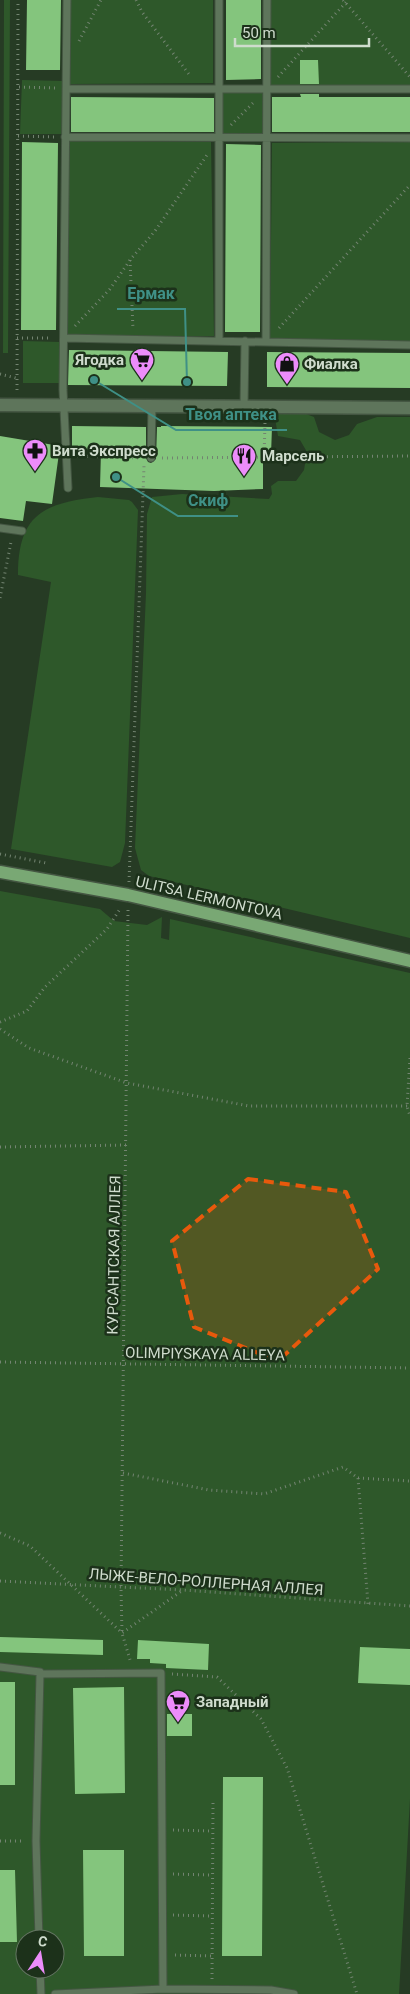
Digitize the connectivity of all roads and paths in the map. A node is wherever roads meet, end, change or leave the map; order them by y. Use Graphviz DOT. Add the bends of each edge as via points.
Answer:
graph roads {
  1 [pos="18,0"];
  2 [pos="66,0"];
  3 [pos="101,0"];
  4 [pos="136,0"];
  5 [pos="219,0"];
  6 [pos="267,0"];
  7 [pos="345,1"];
  8 [pos="66,62"];
  9 [pos="410,78"];
  10 [pos="19,87"];
  11 [pos="66,88"];
  12 [pos="197,89"];
  13 [pos="219,89"];
  14 [pos="267,89"];
  15 [pos="410,90"];
  16 [pos="18,136"];
  17 [pos="65,137"];
  18 [pos="219,138"];
  19 [pos="267,138"];
  20 [pos="410,138"];
  21 [pos="410,184"];
  22 [pos="130,260"];
  23 [pos="17,338"];
  24 [pos="64,338"];
  25 [pos="133,339"];
  26 [pos="219,340"];
  27 [pos="245,341"];
  28 [pos="266,342"];
  29 [pos="410,345"];
  30 [pos="0,374"];
  31 [pos="63,404"];
  32 [pos="0,405"];
  33 [pos="152,406"];
  34 [pos="244,407"];
  35 [pos="410,408"];
  36 [pos="265,421"];
  37 [pos="66,455"];
  38 [pos="410,456"];
  39 [pos="151,458"];
  40 [pos="264,459"];
  41 [pos="68,488"];
  42 [pos="0,528"];
  43 [pos="14,530"];
  44 [pos="22,531"];
  45 [pos="0,598"];
  46 [pos="0,872"];
  47 [pos="128,895"];
  48 [pos="410,961"];
  49 [pos="0,1022"];
  50 [pos="0,1030"];
  51 [pos="410,1058"];
  52 [pos="127,1083"];
  53 [pos="408,1106"];
  54 [pos="410,1116"];
  55 [pos="126,1145"];
  56 [pos="0,1147"];
  57 [pos="0,1362"];
  58 [pos="124,1364"];
  59 [pos="410,1368"];
  60 [pos="123,1474"];
  61 [pos="358,1478"];
  62 [pos="410,1481"];
  63 [pos="0,1533"];
  64 [pos="0,1581"];
  65 [pos="71,1585"];
  66 [pos="121,1588"];
  67 [pos="184,1590"];
  68 [pos="368,1604"];
  69 [pos="410,1606"];
  70 [pos="122,1633"];
  71 [pos="0,1668"];
  72 [pos="134,1673"];
  73 [pos="161,1673"];
  74 [pos="40,1674"];
  75 [pos="213,1802"];
  76 [pos="162,1830"];
  77 [pos="213,1831"];
  78 [pos="0,1841"];
  79 [pos="36,1841"];
  80 [pos="162,1874"];
  81 [pos="212,1875"];
  82 [pos="162,1915"];
  83 [pos="212,1916"];
  84 [pos="39,1929"];
  85 [pos="162,1955"];
  86 [pos="212,1956"];
  87 [pos="40,1979"];
  88 [pos="163,1990"];
  89 [pos="212,1990"];
  90 [pos="41,1994"];
  91 [pos="55,1994"];
  92 [pos="294,1994"];
  93 [pos="357,1994"];
  1 -- 10 [label="path"];
  2 -- 8 [label="lane"];
  3 -- 8 [label="path"];
  4 -- 12 [label="path" via="194,80"];
  5 -- 13 [label="lane"];
  6 -- 14 [label="lane"];
  7 -- 9 [label="path"];
  7 -- 14 [label="path"];
  8 -- 11 [label="lane"];
  10 -- 11 [label="path"];
  10 -- 16 [label="path"];
  11 -- 12 [label="lane"];
  11 -- 17 [label="lane"];
  12 -- 13 [label="lane"];
  13 -- 14 [label="lane"];
  13 -- 18 [label="lane"];
  14 -- 15 [label="lane"];
  14 -- 18 [label="path"];
  14 -- 19 [label="lane"];
  16 -- 17 [label="path"];
  16 -- 23 [label="path"];
  17 -- 18 [label="lane"];
  17 -- 24 [label="lane"];
  18 -- 19 [label="lane"];
  18 -- 22 [label="path" via="155,231"];
  18 -- 26 [label="lane"];
  19 -- 20 [label="lane"];
  19 -- 28 [label="lane"];
  21 -- 28 [label="path"];
  22 -- 24 [label="path" via="110,289"];
  22 -- 25 [label="path"];
  23 -- 24 [label="path"];
  23 -- 30 [label="path" via="16,378"];
  24 -- 25 [label="lane"];
  24 -- 31 [label="lane"];
  25 -- 26 [label="lane"];
  26 -- 27 [label="lane"];
  27 -- 28 [label="lane"];
  27 -- 34 [label="lane"];
  28 -- 29 [label="lane"];
  31 -- 32 [label="street"];
  31 -- 33 [label="street"];
  31 -- 37 [label="lane"];
  33 -- 34 [label="street"];
  33 -- 39 [label="lane"];
  34 -- 35 [label="street"];
  36 -- 40 [label="path"];
  37 -- 41 [label="lane"];
  37 -- 47 [label="path, КУРСАНТСКАЯ АЛЛЕЯ" via="144,458"];
  38 -- 40 [label="path"];
  39 -- 40 [label="path"];
  42 -- 43 [label="lane"];
  43 -- 44 [label="lane"];
  43 -- 45 [label="path"];
  46 -- 47 [label="main road, ULITSA LERMONTOVA"];
  47 -- 48 [label="main road, ULITSA LERMONTOVA"];
  47 -- 49 [label="path" via="107,929 45,986 27,1011"];
  47 -- 52 [label="path, КУРСАНТСКАЯ АЛЛЕЯ"];
  50 -- 52 [label="path" via="29,1048"];
  51 -- 53 [label="path"];
  52 -- 53 [label="path" via="249,1106"];
  52 -- 55 [label="path, КУРСАНТСКАЯ АЛЛЕЯ"];
  53 -- 54 [label="path"];
  55 -- 56 [label="path"];
  55 -- 58 [label="path, КУРСАНТСКАЯ АЛЛЕЯ"];
  57 -- 58 [label="path, OLIMPIYSKAYA ALLEYA"];
  58 -- 59 [label="path, OLIMPIYSKAYA ALLEYA"];
  58 -- 60 [label="path, КУРСАНТСКАЯ АЛЛЕЯ"];
  60 -- 61 [label="path" via="209,1490 264,1494 343,1467"];
  60 -- 66 [label="path, КУРСАНТСКАЯ АЛЛЕЯ"];
  61 -- 62 [label="path"];
  61 -- 68 [label="path"];
  63 -- 65 [label="path" via="30,1546"];
  64 -- 65 [label="path, ЛЫЖЕ-ВЕЛО-РОЛЛЕРНАЯ АЛЛЕЯ"];
  65 -- 66 [label="path, ЛЫЖЕ-ВЕЛО-РОЛЛЕРНАЯ АЛЛЕЯ"];
  65 -- 70 [label="path"];
  66 -- 67 [label="path, ЛЫЖЕ-ВЕЛО-РОЛЛЕРНАЯ АЛЛЕЯ"];
  66 -- 70 [label="path, КУРСАНТСКАЯ АЛЛЕЯ"];
  67 -- 68 [label="path, ЛЫЖЕ-ВЕЛО-РОЛЛЕРНАЯ АЛЛЕЯ"];
  67 -- 70 [label="path"];
  68 -- 69 [label="path, ЛЫЖЕ-ВЕЛО-РОЛЛЕРНАЯ АЛЛЕЯ"];
  70 -- 72 [label="path, КУРСАНТСКАЯ АЛЛЕЯ"];
  71 -- 74 [label="lane"];
  72 -- 73 [label="lane"];
  72 -- 74 [label="lane"];
  73 -- 76 [label="lane"];
  73 -- 93 [label="path" via="217,1677 261,1719 287,1768"];
  74 -- 79 [label="lane"];
  75 -- 77 [label="path"];
  76 -- 77 [label="path"];
  76 -- 80 [label="lane"];
  77 -- 81 [label="path"];
  78 -- 79 [label="path"];
  79 -- 84 [label="lane"];
  80 -- 81 [label="path"];
  80 -- 82 [label="lane"];
  81 -- 83 [label="path"];
  82 -- 83 [label="path"];
  82 -- 85 [label="lane"];
  83 -- 86 [label="path"];
  85 -- 86 [label="path"];
  85 -- 88 [label="lane"];
  86 -- 89 [label="path"];
  87 -- 90 [label="lane"];
  88 -- 89 [label="lane"];
  88 -- 91 [label="lane"];
  89 -- 92 [label="lane" via="271,1990"];
}
